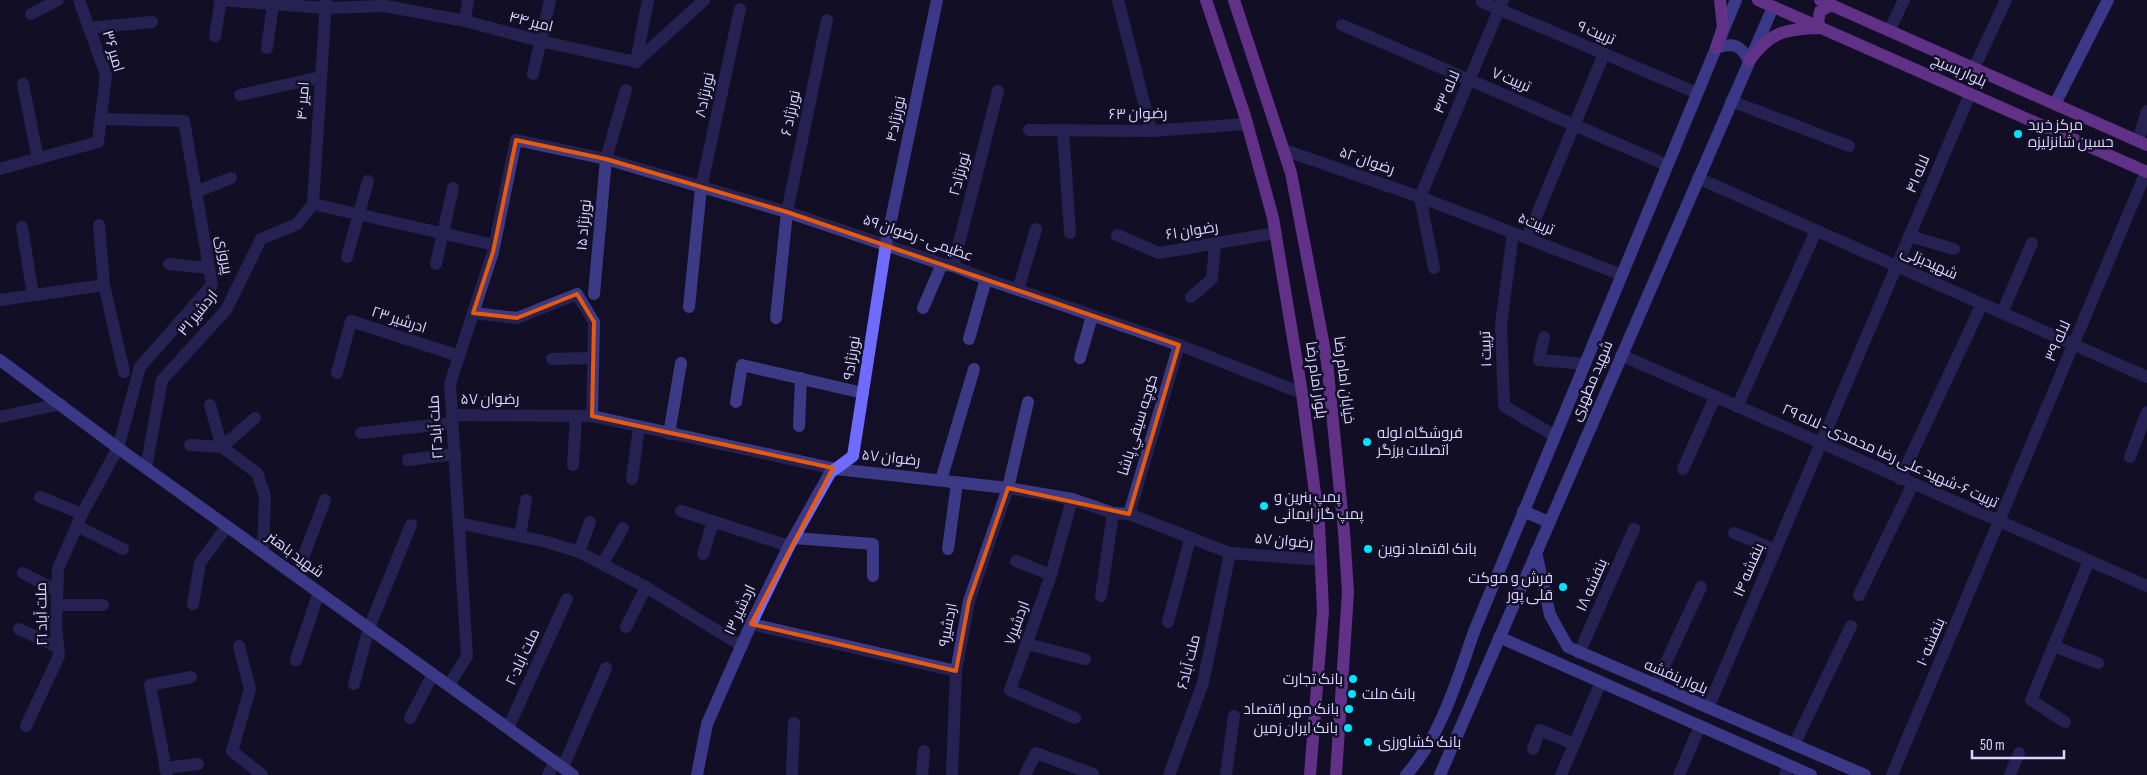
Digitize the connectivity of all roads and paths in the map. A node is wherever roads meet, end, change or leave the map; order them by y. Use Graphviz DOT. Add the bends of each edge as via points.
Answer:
graph roads {
  1 [pos="58,0"];
  2 [pos="79,0"];
  3 [pos="220,0"];
  4 [pos="468,0"];
  5 [pos="550,0"];
  6 [pos="648,0"];
  7 [pos="704,0"];
  8 [pos="937,0"];
  9 [pos="1206,0"];
  10 [pos="1234,0"];
  11 [pos="1720,0"];
  12 [pos="1736,0"];
  13 [pos="1758,0"];
  14 [pos="1820,0"];
  15 [pos="1904,0"];
  16 [pos="2006,0"];
  17 [pos="2108,0"];
  18 [pos="1122,1"];
  19 [pos="1482,2"];
  20 [pos="385,3"];
  21 [pos="1775,3"];
  22 [pos="1828,3"];
  23 [pos="273,4"];
  24 [pos="326,4"];
  25 [pos="1501,4"];
  26 [pos="740,9"];
  27 [pos="31,14"];
  28 [pos="827,20"];
  29 [pos="465,21"];
  30 [pos="152,22"];
  31 [pos="1342,25"];
  32 [pos="89,28"];
  33 [pos="1821,28"];
  34 [pos="1889,31"];
  35 [pos="215,36"];
  36 [pos="540,41"];
  37 [pos="267,48"];
  38 [pos="1716,48"];
  39 [pos="1604,54"];
  40 [pos="1748,61"];
  41 [pos="636,62"];
  42 [pos="1974,68"];
  43 [pos="533,74"];
  44 [pos="321,77"];
  45 [pos="1469,80"];
  46 [pos="23,84"];
  47 [pos="626,90"];
  48 [pos="998,91"];
  49 [pos="1697,93"];
  50 [pos="1970,94"];
  51 [pos="240,95"];
  52 [pos="1731,101"];
  53 [pos="2055,104"];
  54 [pos="2147,111"];
  55 [pos="101,119"];
  56 [pos="1247,124"];
  57 [pos="1574,125"];
  58 [pos="1029,130"];
  59 [pos="1063,130"];
  60 [pos="1150,131"];
  61 [pos="516,140"];
  62 [pos="2142,143"];
  63 [pos="1849,146"];
  64 [pos="1284,150"];
  65 [pos="38,159"];
  66 [pos="606,159"];
  67 [pos="1667,165"];
  68 [pos="0,169"];
  69 [pos="2147,172"];
  70 [pos="231,178"];
  71 [pos="1698,178"];
  72 [pos="368,181"];
  73 [pos="453,188"];
  74 [pos="701,188"];
  75 [pos="196,192"];
  76 [pos="1420,197"];
  77 [pos="313,204"];
  78 [pos="1438,204"];
  79 [pos="787,212"];
  80 [pos="359,214"];
  81 [pos="99,225"];
  82 [pos="22,227"];
  83 [pos="1036,229"];
  84 [pos="1816,231"];
  85 [pos="443,233"];
  86 [pos="1070,233"];
  87 [pos="1513,233"];
  88 [pos="1117,234"];
  89 [pos="1276,234"];
  90 [pos="1910,236"];
  91 [pos="1527,238"];
  92 [pos="2032,243"];
  93 [pos="886,244"];
  94 [pos="1215,244"];
  95 [pos="494,245"];
  96 [pos="1954,250"];
  97 [pos="347,257"];
  98 [pos="169,264"];
  99 [pos="436,264"];
  100 [pos="947,265"];
  101 [pos="1896,266"];
  102 [pos="209,268"];
  103 [pos="1434,268"];
  104 [pos="1622,275"];
  105 [pos="986,279"];
  106 [pos="104,285"];
  107 [pos="1018,290"];
  108 [pos="594,294"];
  109 [pos="33,295"];
  110 [pos="1191,297"];
  111 [pos="0,300"];
  112 [pos="1982,304"];
  113 [pos="689,306"];
  114 [pos="923,308"];
  115 [pos="473,313"];
  116 [pos="2002,313"];
  117 [pos="1092,316"];
  118 [pos="776,318"];
  119 [pos="1544,337"];
  120 [pos="970,339"];
  121 [pos="2074,344"];
  122 [pos="1179,345"];
  123 [pos="1621,355"];
  124 [pos="459,356"];
  125 [pos="593,358"];
  126 [pos="1080,358"];
  127 [pos="552,359"];
  128 [pos="0,360"];
  129 [pos="681,363"];
  130 [pos="1585,364"];
  131 [pos="974,369"];
  132 [pos="124,372"];
  133 [pos="337,373"];
  134 [pos="2147,377"];
  135 [pos="801,378"];
  136 [pos="1302,392"];
  137 [pos="863,393"];
  138 [pos="1715,397"];
  139 [pos="736,402"];
  140 [pos="1028,402"];
  141 [pos="61,404"];
  142 [pos="210,405"];
  143 [pos="1737,407"];
  144 [pos="2147,412"];
  145 [pos="576,416"];
  146 [pos="592,416"];
  147 [pos="0,417"];
  148 [pos="255,418"];
  149 [pos="452,419"];
  150 [pos="799,426"];
  151 [pos="638,427"];
  152 [pos="362,433"];
  153 [pos="669,434"];
  154 [pos="1555,436"];
  155 [pos="1821,444"];
  156 [pos="190,445"];
  157 [pos="222,446"];
  158 [pos="118,448"];
  159 [pos="454,454"];
  160 [pos="2130,457"];
  161 [pos="408,460"];
  162 [pos="573,465"];
  163 [pos="146,468"];
  164 [pos="836,469"];
  165 [pos="1683,469"];
  166 [pos="632,479"];
  167 [pos="1900,479"];
  168 [pos="941,480"];
  169 [pos="957,483"];
  170 [pos="1913,484"];
  171 [pos="1008,488"];
  172 [pos="40,497"];
  173 [pos="1072,499"];
  174 [pos="325,500"];
  175 [pos="526,500"];
  176 [pos="681,511"];
  177 [pos="1523,512"];
  178 [pos="1113,513"];
  179 [pos="1128,514"];
  180 [pos="80,520"];
  181 [pos="590,522"];
  182 [pos="713,522"];
  183 [pos="1549,522"];
  184 [pos="1999,522"];
  185 [pos="459,523"];
  186 [pos="411,525"];
  187 [pos="227,526"];
  188 [pos="623,528"];
  189 [pos="1634,529"];
  190 [pos="1734,532"];
  191 [pos="520,536"];
  192 [pos="1190,538"];
  193 [pos="792,542"];
  194 [pos="123,549"];
  195 [pos="948,549"];
  196 [pos="1776,550"];
  197 [pos="263,552"];
  198 [pos="579,552"];
  199 [pos="1536,552"];
  200 [pos="1230,553"];
  201 [pos="703,554"];
  202 [pos="1321,560"];
  203 [pos="1016,561"];
  204 [pos="2089,561"];
  205 [pos="603,563"];
  206 [pos="23,573"];
  207 [pos="1051,575"];
  208 [pos="296,576"];
  209 [pos="873,576"];
  210 [pos="2147,586"];
  211 [pos="646,587"];
  212 [pos="1701,587"];
  213 [pos="57,591"];
  214 [pos="319,592"];
  215 [pos="1859,595"];
  216 [pos="1101,596"];
  217 [pos="567,598"];
  218 [pos="193,604"];
  219 [pos="57,605"];
  220 [pos="103,605"];
  221 [pos="1168,622"];
  222 [pos="751,624"];
  223 [pos="1851,626"];
  224 [pos="626,627"];
  225 [pos="369,628"];
  226 [pos="19,629"];
  227 [pos="1499,637"];
  228 [pos="1027,644"];
  229 [pos="239,646"];
  230 [pos="742,646"];
  231 [pos="2053,646"];
  232 [pos="58,647"];
  233 [pos="1579,653"];
  234 [pos="1084,659"];
  235 [pos="296,660"];
  236 [pos="2098,663"];
  237 [pos="606,668"];
  238 [pos="956,671"];
  239 [pos="433,674"];
  240 [pos="191,677"];
  241 [pos="1601,682"];
  242 [pos="354,684"];
  243 [pos="449,685"];
  244 [pos="1655,686"];
  245 [pos="1708,708"];
  246 [pos="1234,716"];
  247 [pos="410,718"];
  248 [pos="1075,718"];
  249 [pos="2065,722"];
  250 [pos="794,723"];
  251 [pos="26,726"];
  252 [pos="1700,726"];
  253 [pos="508,728"];
  254 [pos="1574,744"];
  255 [pos="1794,745"];
  256 [pos="1534,749"];
  257 [pos="924,751"];
  258 [pos="2019,753"];
  259 [pos="198,764"];
  260 [pos="564,768"];
  261 [pos="1786,770"];
  262 [pos="166,772"];
  263 [pos="1093,774"];
  264 [pos="262,775"];
  265 [pos="548,775"];
  266 [pos="697,775"];
  267 [pos="792,775"];
  268 [pos="922,775"];
  269 [pos="952,775"];
  270 [pos="1024,775"];
  271 [pos="1169,775"];
  272 [pos="1226,775"];
  273 [pos="1310,775"];
  274 [pos="1336,775"];
  275 [pos="1406,775"];
  276 [pos="1440,775"];
  277 [pos="1561,775"];
  278 [pos="1679,775"];
  279 [pos="1811,775"];
  280 [pos="1865,775"];
  281 [pos="1892,775"];
  282 [pos="2010,775"];
  1 -- 27 [label="street"];
  2 -- 32 [label="street, امیر ۳۶"];
  3 -- 23 [label="street, امیر ۴۴"];
  3 -- 35 [label="street"];
  4 -- 29 [label="street"];
  5 -- 36 [label="street"];
  6 -- 41 [label="street"];
  7 -- 41 [label="street"];
  8 -- 93 [label="main road, نورنژاد۴"];
  9 -- 56 [label="main road, بلوار امام رضا"];
  10 -- 64 [label="main road, خیابان امام رضا"];
  11 -- 38 [label="main road" via="1722,27"];
  12 -- 38 [label="main road, شهید مطهری"];
  13 -- 21 [label="main road, بلوار بسیج"];
  14 -- 22 [label="main road, بلوار بسیج"];
  15 -- 34 [label="street"];
  16 -- 42 [label="street"];
  17 -- 53 [label="main road"];
  18 -- 60 [label="street"];
  19 -- 25 [label="street, تربیت ۹"];
  20 -- 24 [label="street, امیر ۴۴"];
  20 -- 29 [label="street, امیر ۴۴"];
  21 -- 33 [label="main road, بلوار بسیج"];
  21 -- 40 [label="main road, شهید مطهری"];
  22 -- 33 [label="main road" via="1820,11 1818,23"];
  22 -- 34 [label="main road, بلوار بسیج"];
  23 -- 24 [label="street, امیر ۴۴"];
  23 -- 37 [label="street"];
  24 -- 44 [label="street, امیر ۴۰"];
  25 -- 39 [label="street, تربیت ۹"];
  25 -- 45 [label="street, لاله ۴۳"];
  26 -- 74 [label="street, نورنژاد۸"];
  28 -- 79 [label="street, نورنژاد ۶"];
  29 -- 36 [label="street, امیر ۴۴"];
  30 -- 32 [label="street"];
  31 -- 45 [label="street, تربیت ۷"];
  32 -- 55 [label="street, امیر ۳۶" via="106,75"];
  33 -- 40 [label="main road" via="1775,34 1761,44"];
  33 -- 50 [label="main road, بلوار بسیج"];
  34 -- 42 [label="main road, بلوار بسیج"];
  36 -- 41 [label="street, امیر ۴۴"];
  36 -- 43 [label="street"];
  38 -- 40 [label="main road" via="1736,45 1744,51"];
  38 -- 49 [label="main road, شهید مطهری"];
  39 -- 49 [label="street, تربیت ۹"];
  39 -- 57 [label="street"];
  40 -- 52 [label="main road, شهید مطهری"];
  42 -- 53 [label="main road, بلوار بسیج"];
  44 -- 51 [label="street"];
  44 -- 77 [label="street, امیر ۴۰"];
  45 -- 57 [label="street, تربیت ۷"];
  45 -- 76 [label="street, لاله ۴۳"];
  46 -- 65 [label="street"];
  47 -- 66 [label="street, نورنژاد ۱۵"];
  48 -- 100 [label="street, نورنژاد۲"];
  49 -- 67 [label="main road, شهید مطهری"];
  50 -- 69 [label="main road, بلوار بسیج"];
  50 -- 90 [label="street, لاله ۴۱"];
  52 -- 63 [label="street"];
  52 -- 71 [label="main road, شهید مطهری"];
  53 -- 62 [label="main road, بلوار بسیج"];
  54 -- 62 [label="street"];
  55 -- 65 [label="street, امیر ۳۶" via="98,142"];
  55 -- 75 [label="street, پیروزی" via="184,121"];
  56 -- 60 [label="street, رضوان ۶۳"];
  56 -- 89 [label="main road, بلوار امام رضا"];
  57 -- 67 [label="street, تربیت ۷"];
  57 -- 91 [label="street"];
  58 -- 59 [label="street, رضوان ۶۳"];
  59 -- 60 [label="street, رضوان ۶۳"];
  59 -- 86 [label="street"];
  61 -- 66 [label="street, عظیمی - رضوان ۵۹"];
  61 -- 95 [label="street, ملت آباد۲۲"];
  64 -- 76 [label="street, رضوان ۵۲"];
  64 -- 274 [label="main road, خیابان امام رضا" via="1306,244 1326,362 1344,532 1348,592"];
  65 -- 68 [label="street"];
  66 -- 74 [label="street, عظیمی - رضوان ۵۹"];
  66 -- 108 [label="street, نورنژاد ۱۵"];
  67 -- 104 [label="main road, شهید مطهری"];
  69 -- 121 [label="street, لاله ۳۹"];
  70 -- 75 [label="street"];
  71 -- 84 [label="street, شهیدبزلی"];
  71 -- 123 [label="main road, شهید مطهری"];
  72 -- 80 [label="street"];
  73 -- 85 [label="street"];
  74 -- 79 [label="street, عظیمی - رضوان ۵۹"];
  74 -- 113 [label="street, نورنژاد۸"];
  75 -- 102 [label="street, پیروزی"];
  76 -- 78 [label="street, رضوان ۵۲"];
  76 -- 103 [label="street"];
  77 -- 80 [label="street"];
  77 -- 163 [label="street, اردشیر ۳۱" via="297,224 261,239 226,310 162,380"];
  78 -- 87 [label="street, تربیت۵"];
  79 -- 93 [label="street, عظیمی - رضوان ۵۹"];
  79 -- 118 [label="street, نورنژاد ۶"];
  80 -- 85 [label="street"];
  80 -- 97 [label="street"];
  81 -- 106 [label="street"];
  82 -- 109 [label="street"];
  83 -- 107 [label="street"];
  84 -- 101 [label="street, شهیدبزلی"];
  84 -- 143 [label="street"];
  85 -- 95 [label="street"];
  85 -- 99 [label="street"];
  87 -- 91 [label="street, تربیت۵"];
  87 -- 154 [label="street, تربیت ۱" via="1501,325 1504,406"];
  88 -- 94 [label="street, رضوان ۶۱" via="1160,252"];
  89 -- 94 [label="street, رضوان ۶۱"];
  89 -- 136 [label="main road, بلوار امام رضا"];
  90 -- 96 [label="street"];
  90 -- 101 [label="street, لاله ۴۱"];
  91 -- 104 [label="street, تربیت۵"];
  92 -- 116 [label="street"];
  93 -- 100 [label="street, عظیمی - رضوان ۵۹"];
  93 -- 137 [label="main road, نورنژاد۹"];
  94 -- 110 [label="street" via="1212,279"];
  95 -- 115 [label="street, ملت آباد۲۲"];
  98 -- 102 [label="street"];
  100 -- 105 [label="street, عظیمی - رضوان ۵۹"];
  100 -- 114 [label="street, نورنژاد۲"];
  101 -- 112 [label="street, شهیدبزلی"];
  101 -- 155 [label="street, بنفشه ۱۴"];
  102 -- 158 [label="street, پیروزی" via="212,285 140,367"];
  104 -- 130 [label="main road, شهید مطهری"];
  105 -- 107 [label="street, عظیمی - رضوان ۵۹"];
  105 -- 120 [label="street"];
  106 -- 109 [label="street"];
  106 -- 132 [label="street"];
  107 -- 117 [label="street, عظیمی - رضوان ۵۹"];
  109 -- 111 [label="street"];
  112 -- 116 [label="street, شهیدبزلی"];
  112 -- 167 [label="street"];
  115 -- 124 [label="street, ملت آباد۲۲"];
  115 -- 125 [label="street" via="517,318 577,294 594,322"];
  116 -- 121 [label="street, شهیدبزلی"];
  117 -- 122 [label="street, عظیمی - رضوان ۵۹"];
  117 -- 126 [label="street"];
  119 -- 130 [label="street" via="1539,360"];
  121 -- 134 [label="street, شهیدبزلی"];
  121 -- 184 [label="street, لاله ۳۹"];
  122 -- 136 [label="street, عظیمی - رضوان ۵۹"];
  122 -- 179 [label="street, كوچه سيفي پاشا"];
  123 -- 138 [label="street, تربیت ۶-شهید علی رضا محمدی - لاله ۲۹"];
  123 -- 183 [label="main road, شهید مطهری"];
  124 -- 133 [label="street, ادرشیر ۲۳" via="351,321"];
  124 -- 149 [label="street, ملت آباد۲۲" via="450,384"];
  125 -- 127 [label="street"];
  125 -- 146 [label="street"];
  128 -- 141 [label="main road, شهید باهنر"];
  129 -- 153 [label="street"];
  130 -- 154 [label="main road, شهید مطهری"];
  131 -- 168 [label="street"];
  135 -- 137 [label="street"];
  135 -- 139 [label="street" via="742,365"];
  135 -- 150 [label="street"];
  136 -- 202 [label="main road, بلوار امام رضا"];
  137 -- 164 [label="main road, نورنژاد۹" via="854,456"];
  138 -- 143 [label="street, تربیت ۶-شهید علی رضا محمدی - لاله ۲۹"];
  138 -- 165 [label="street"];
  140 -- 171 [label="street, اردشیر۹"];
  141 -- 147 [label="street"];
  141 -- 158 [label="main road, شهید باهنر"];
  142 -- 157 [label="street"];
  143 -- 155 [label="street, تربیت ۶-شهید علی رضا محمدی - لاله ۲۹"];
  144 -- 160 [label="street"];
  145 -- 146 [label="street, رضوان ۵۷"];
  145 -- 149 [label="street, رضوان ۵۷"];
  145 -- 162 [label="street"];
  146 -- 151 [label="street, رضوان ۵۷"];
  148 -- 157 [label="street"];
  149 -- 152 [label="street, رضوان ۵۷"];
  149 -- 159 [label="street, ملت آباد۲۲"];
  151 -- 153 [label="street, رضوان ۵۷"];
  151 -- 166 [label="street"];
  153 -- 164 [label="street, رضوان ۵۷"];
  154 -- 177 [label="main road, شهید مطهری"];
  155 -- 167 [label="street, تربیت ۶-شهید علی رضا محمدی - لاله ۲۹"];
  155 -- 196 [label="street, بنفشه ۱۴"];
  156 -- 157 [label="street"];
  157 -- 197 [label="street" via="257,473 264,496"];
  158 -- 163 [label="main road, شهید باهنر"];
  158 -- 180 [label="street, ملت آباد ۲۱"];
  159 -- 161 [label="street"];
  159 -- 185 [label="street, ملت آباد۲۲"];
  163 -- 187 [label="main road, شهید باهنر"];
  164 -- 168 [label="street, رضوان ۵۷"];
  164 -- 193 [label="main road, اردشیر ۱۳" via="830,474"];
  167 -- 170 [label="street, تربیت ۶-شهید علی رضا محمدی - لاله ۲۹"];
  168 -- 169 [label="street, رضوان ۵۷"];
  169 -- 171 [label="street, رضوان ۵۷"];
  169 -- 195 [label="street"];
  170 -- 184 [label="street, تربیت ۶-شهید علی رضا محمدی - لاله ۲۹"];
  170 -- 215 [label="street"];
  171 -- 173 [label="street, رضوان ۵۷"];
  171 -- 238 [label="street, اردشیر۹" via="969,601"];
  172 -- 180 [label="street"];
  173 -- 178 [label="street, رضوان ۵۷"];
  173 -- 207 [label="street, اردشیر۷"];
  174 -- 208 [label="street"];
  175 -- 191 [label="street"];
  176 -- 182 [label="street"];
  177 -- 183 [label="main road"];
  177 -- 275 [label="main road, شهید مطهری" via="1437,728 1417,763"];
  178 -- 179 [label="street, رضوان ۵۷"];
  178 -- 216 [label="street"];
  179 -- 192 [label="street, رضوان ۵۷"];
  180 -- 194 [label="street"];
  180 -- 213 [label="street, ملت آباد ۲۱" via="58,569"];
  181 -- 198 [label="street"];
  182 -- 193 [label="street"];
  182 -- 201 [label="street"];
  183 -- 199 [label="main road, شهید مطهری"];
  184 -- 204 [label="street, تربیت ۶-شهید علی رضا محمدی - لاله ۲۹"];
  184 -- 281 [label="street, بنفشه ۱۰"];
  185 -- 191 [label="street"];
  185 -- 243 [label="street, ملت آباد۲۲" via="467,656"];
  186 -- 225 [label="street"];
  187 -- 197 [label="main road, شهید باهنر"];
  187 -- 218 [label="street" via="200,563"];
  188 -- 205 [label="street"];
  189 -- 233 [label="street, بنفشه ۱۸"];
  190 -- 196 [label="street"];
  191 -- 198 [label="street"];
  192 -- 200 [label="street, رضوان ۵۷"];
  192 -- 221 [label="street"];
  193 -- 209 [label="street" via="873,544"];
  193 -- 222 [label="main road, اردشیر ۱۳"];
  196 -- 245 [label="street, بنفشه ۱۴"];
  197 -- 208 [label="main road, شهید باهنر"];
  198 -- 205 [label="street"];
  199 -- 227 [label="main road, شهید مطهری"];
  199 -- 233 [label="main road, بلوار بنفشه" via="1550,615 1568,648"];
  200 -- 202 [label="street, رضوان ۵۷"];
  200 -- 271 [label="street, ملت آباد۶" via="1203,683"];
  202 -- 273 [label="main road, بلوار امام رضا" via="1323,611"];
  203 -- 207 [label="street"];
  204 -- 210 [label="street, تربیت ۶-شهید علی رضا محمدی - لاله ۲۹"];
  204 -- 231 [label="street"];
  205 -- 211 [label="street"];
  206 -- 213 [label="street"];
  207 -- 228 [label="street, اردشیر۷"];
  208 -- 214 [label="main road, شهید باهنر"];
  211 -- 224 [label="street"];
  211 -- 230 [label="street"];
  212 -- 244 [label="street"];
  213 -- 219 [label="street, ملت آباد ۲۱"];
  214 -- 225 [label="main road, شهید باهنر"];
  214 -- 235 [label="street"];
  217 -- 253 [label="street, ملت آباد۲۰"];
  219 -- 220 [label="street"];
  219 -- 232 [label="street, ملت آباد ۲۱"];
  222 -- 230 [label="main road, اردشیر ۱۳"];
  222 -- 238 [label="street"];
  223 -- 255 [label="street"];
  225 -- 239 [label="main road, شهید باهنر"];
  225 -- 242 [label="street"];
  226 -- 232 [label="street"];
  227 -- 241 [label="main road"];
  227 -- 276 [label="main road, شهید مطهری"];
  228 -- 234 [label="street"];
  228 -- 248 [label="street, اردشیر۷" via="1010,690"];
  229 -- 264 [label="street" via="250,689 232,750"];
  230 -- 266 [label="main road, اردشیر ۱۳" via="707,724"];
  231 -- 236 [label="street"];
  231 -- 249 [label="street" via="2031,700"];
  232 -- 251 [label="street, ملت آباد ۲۱" via="59,656"];
  233 -- 244 [label="main road, بلوار بنفشه"];
  237 -- 260 [label="street"];
  238 -- 269 [label="street, اردشیر۹"];
  239 -- 243 [label="main road, شهید باهنر"];
  239 -- 247 [label="street"];
  240 -- 262 [label="street" via="150,685"];
  241 -- 252 [label="main road"];
  241 -- 254 [label="street"];
  243 -- 253 [label="main road, شهید باهنر"];
  244 -- 245 [label="main road, بلوار بنفشه"];
  245 -- 255 [label="main road, بلوار بنفشه"];
  246 -- 272 [label="street"];
  250 -- 267 [label="street"];
  252 -- 261 [label="main road"];
  252 -- 278 [label="street"];
  253 -- 260 [label="main road, شهید باهنر"];
  254 -- 256 [label="street" via="1540,730"];
  254 -- 277 [label="street"];
  255 -- 280 [label="main road, بلوار بنفشه"];
  257 -- 268 [label="street"];
  258 -- 282 [label="street"];
  259 -- 262 [label="street"];
  260 -- 265 [label="street"];
  261 -- 279 [label="main road"];
  263 -- 270 [label="street" via="1036,753"];
}
